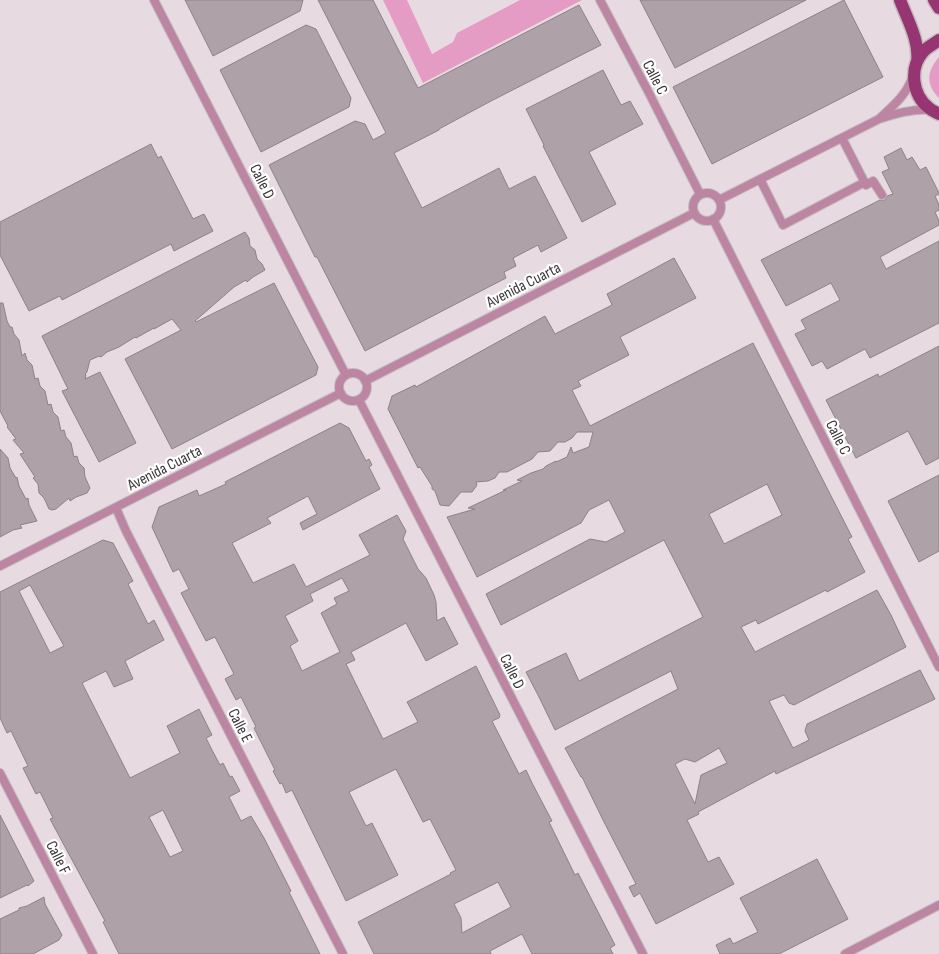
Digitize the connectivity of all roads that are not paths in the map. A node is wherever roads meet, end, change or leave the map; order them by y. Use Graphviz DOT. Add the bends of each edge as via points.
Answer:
graph roads {
  1 [pos="154,0"];
  2 [pos="600,0"];
  3 [pos="900,0"];
  4 [pos="934,0"];
  5 [pos="939,8"];
  6 [pos="939,40"];
  7 [pos="915,68"];
  8 [pos="935,112"];
  9 [pos="879,119"];
  10 [pos="842,138"];
  11 [pos="760,179"];
  12 [pos="865,182"];
  13 [pos="700,194"];
  14 [pos="882,195"];
  15 [pos="719,200"];
  16 [pos="694,213"];
  17 [pos="713,220"];
  18 [pos="346,375"];
  19 [pos="365,380"];
  20 [pos="341,393"];
  21 [pos="359,400"];
  22 [pos="116,508"];
  23 [pos="0,566"];
  24 [pos="939,667"];
  25 [pos="0,774"];
  26 [pos="939,905"];
  27 [pos="92,954"];
  28 [pos="343,954"];
  29 [pos="642,954"];
  30 [pos="845,954"];
  1 -- 18 [label="street, Calle D"];
  2 -- 13 [label="street, Calle C"];
  3 -- 7 [label="main road" via="914,34 918,54"];
  4 -- 5 [label="main road"];
  6 -- 7 [label="main road" via="924,51"];
  7 -- 8 [label="main road" via="915,88 919,97"];
  7 -- 9 [label="street" via="910,85"];
  8 -- 9 [label="street" via="916,110"];
  9 -- 10 [label="street"];
  10 -- 11 [label="street"];
  10 -- 12 [label="street"];
  11 -- 12 [label="street" via="783,225"];
  11 -- 15 [label="street"];
  12 -- 14 [label="street" via="866,185 873,182"];
  13 -- 15 [label="street" via="710,193"];
  13 -- 16 [label="street" via="692,206"];
  15 -- 17 [label="street" via="720,213"];
  16 -- 17 [label="street" via="701,220"];
  16 -- 19 [label="street, Avenida Cuarta"];
  17 -- 24 [label="street, Calle C"];
  18 -- 19 [label="street" via="356,374"];
  18 -- 20 [label="street" via="339,387"];
  19 -- 21 [label="street" via="366,393"];
  20 -- 21 [label="street" via="349,400"];
  20 -- 22 [label="street, Avenida Cuarta"];
  21 -- 29 [label="street, Calle D"];
  22 -- 23 [label="street, Avenida Cuarta"];
  22 -- 28 [label="street, Calle E"];
  25 -- 27 [label="street, Calle F"];
  26 -- 30 [label="street"];
}
